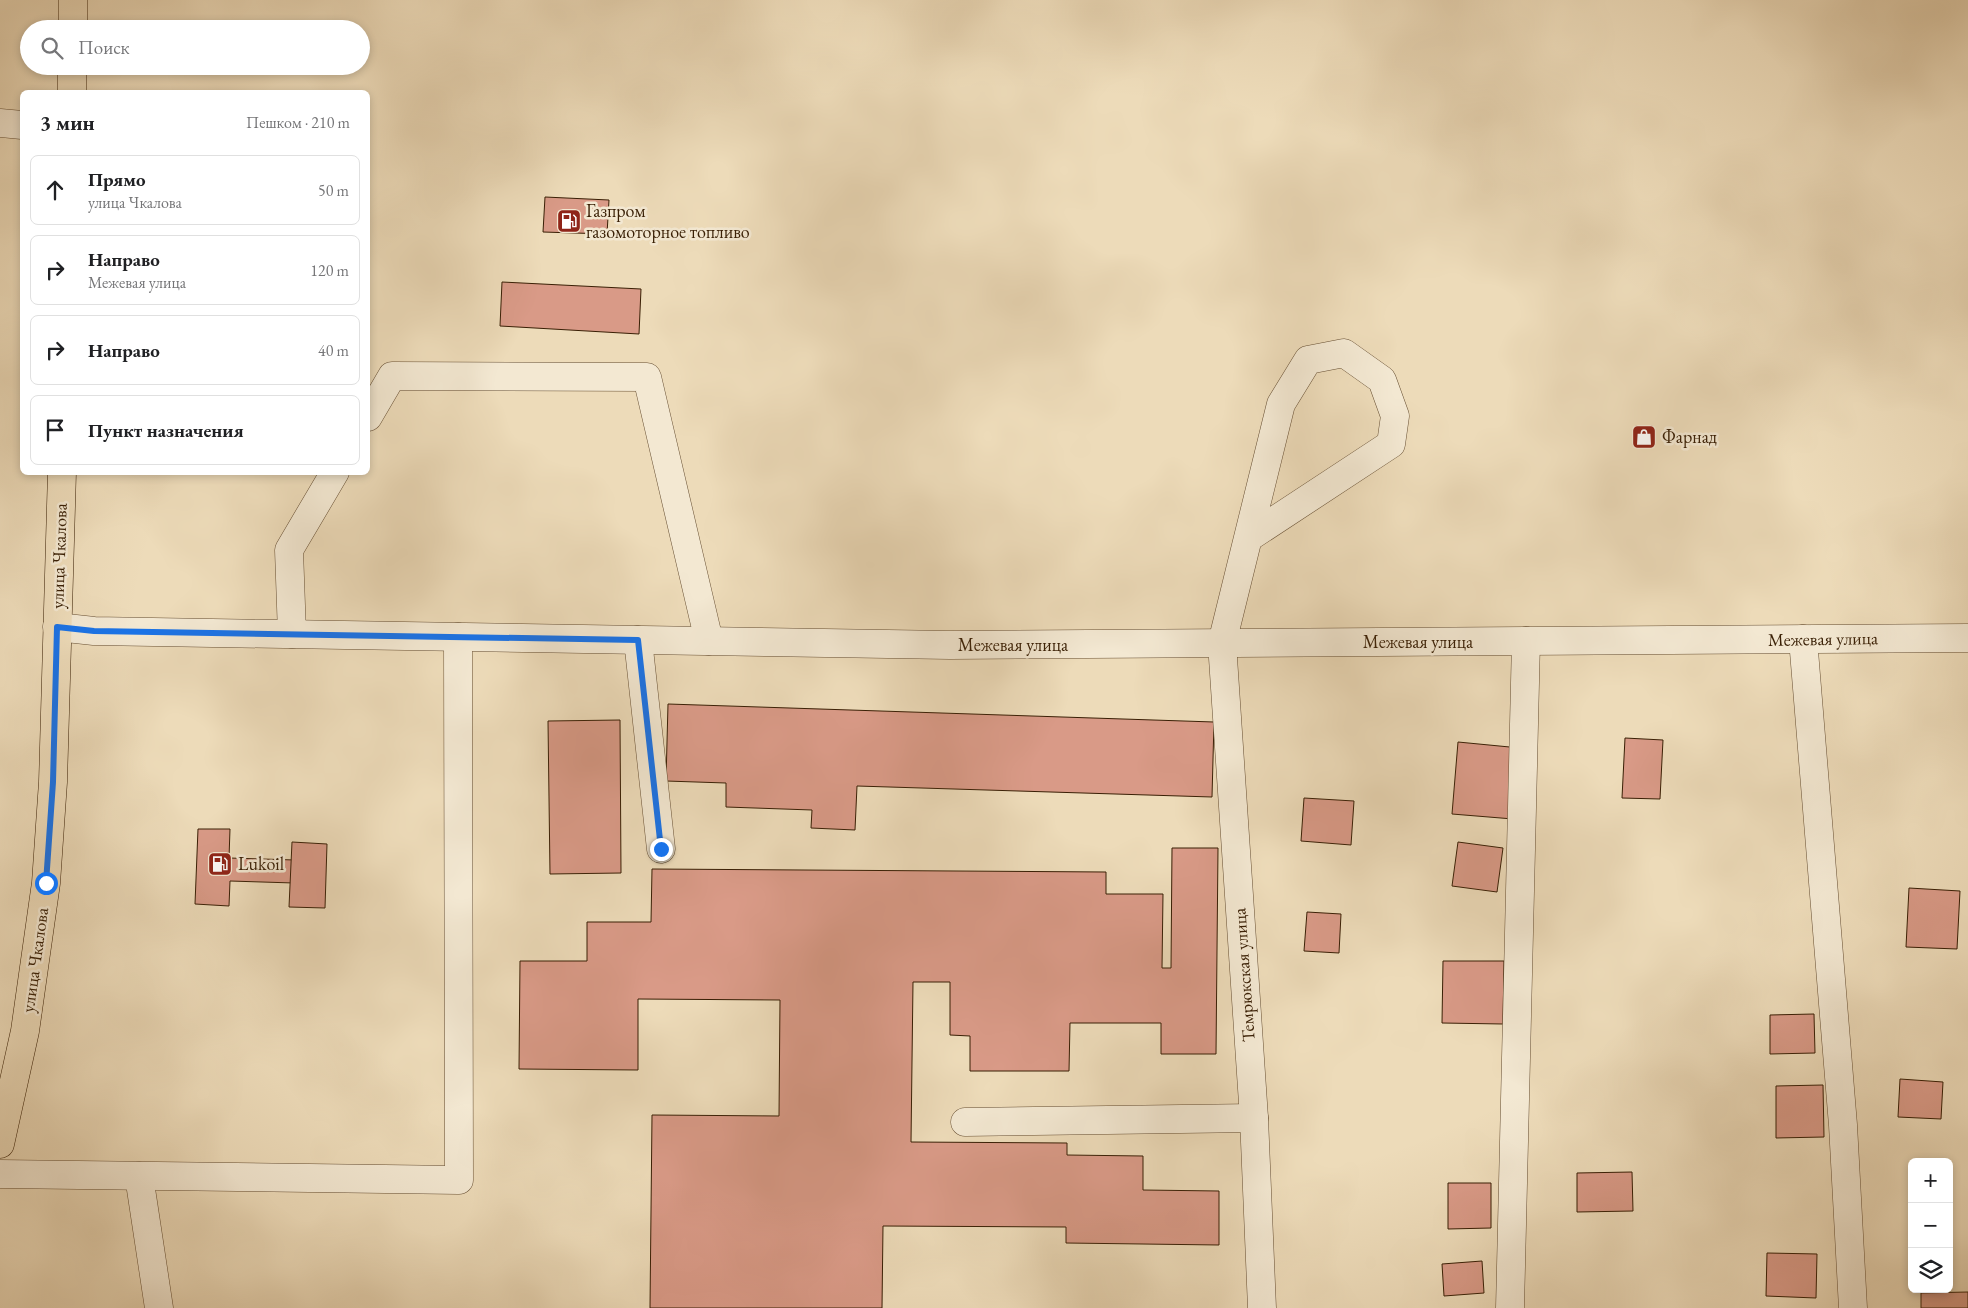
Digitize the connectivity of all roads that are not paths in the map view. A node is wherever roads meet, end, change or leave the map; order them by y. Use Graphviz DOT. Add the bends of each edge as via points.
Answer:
graph roads {
  1 [pos="73,0"];
  2 [pos="73,20"];
  3 [pos="72,75"];
  4 [pos="72,90"];
  5 [pos="0,123"];
  6 [pos="20,125"];
  7 [pos="370,414"];
  8 [pos="62,475"];
  9 [pos="333,475"];
  10 [pos="1248,538"];
  11 [pos="57,627"];
  12 [pos="292,634"];
  13 [pos="458,637"];
  14 [pos="1968,638"];
  15 [pos="1803,639"];
  16 [pos="638,640"];
  17 [pos="709,641"];
  18 [pos="1526,641"];
  19 [pos="1222,643"];
  20 [pos="661,849"];
  21 [pos="1254,1118"];
  22 [pos="965,1122"];
  23 [pos="0,1142"];
  24 [pos="0,1174"];
  25 [pos="140,1176"];
  26 [pos="159,1308"];
  27 [pos="1262,1308"];
  28 [pos="1510,1308"];
  29 [pos="1853,1308"];
  1 -- 2 [label="main road"];
  3 -- 4 [label="main road"];
  5 -- 6 [label="street"];
  7 -- 17 [label="street" via="392,376 647,377"];
  8 -- 11 [label="main road, улица Чкалова"];
  9 -- 12 [label="street" via="288,550"];
  10 -- 10 [label="street, Темрюкская улица" via="1281,404 1308,360 1344,353 1382,380 1395,416 1391,444"];
  10 -- 19 [label="street, Темрюкская улица"];
  11 -- 12 [label="street, Межевая улица" via="94,631"];
  11 -- 23 [label="main road, улица Чкалова" via="53,782 46,883 25,1031"];
  12 -- 13 [label="street, Межевая улица"];
  13 -- 16 [label="street, Межевая улица"];
  13 -- 25 [label="street" via="459,1180"];
  14 -- 15 [label="street, Межевая улица"];
  15 -- 18 [label="street, Межевая улица"];
  15 -- 29 [label="street" via="1843,1125"];
  16 -- 17 [label="street, Межевая улица"];
  16 -- 20 [label="street"];
  17 -- 19 [label="street, Межевая улица" via="950,645"];
  18 -- 19 [label="street, Межевая улица"];
  18 -- 28 [label="street"];
  19 -- 21 [label="street, Темрюкская улица"];
  21 -- 22 [label="street"];
  21 -- 27 [label="street, Темрюкская улица"];
  24 -- 25 [label="street"];
  25 -- 26 [label="street"];
}
